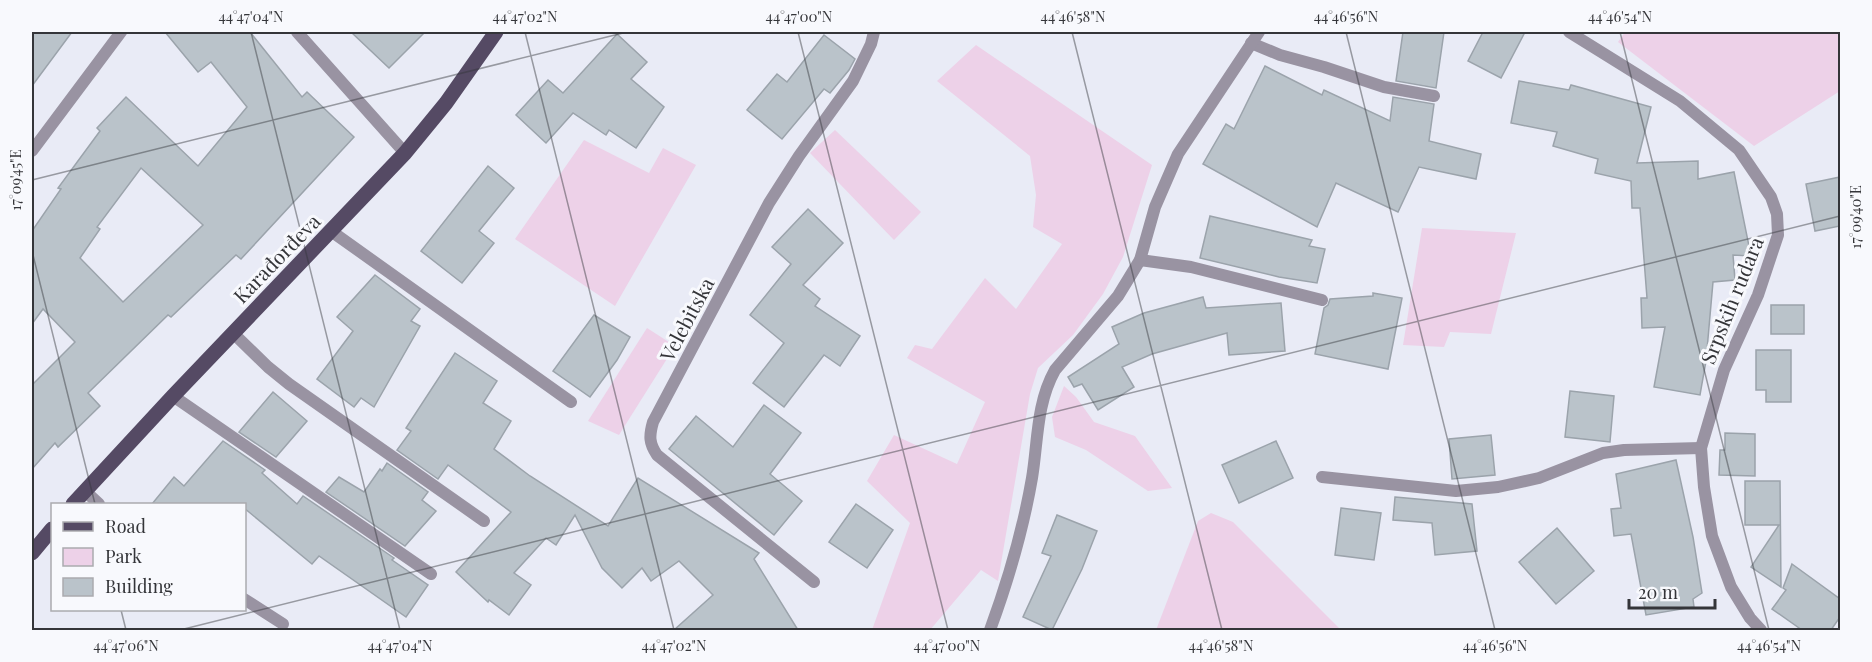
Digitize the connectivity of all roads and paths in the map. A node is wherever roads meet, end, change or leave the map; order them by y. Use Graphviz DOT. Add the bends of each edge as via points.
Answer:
graph roads {
  1 [pos="121,32"];
  2 [pos="297,32"];
  3 [pos="496,32"];
  4 [pos="874,32"];
  5 [pos="1259,32"];
  6 [pos="1569,32"];
  7 [pos="1251,43"];
  8 [pos="1434,96"];
  9 [pos="32,151"];
  10 [pos="405,153"];
  11 [pos="331,231"];
  12 [pos="1140,260"];
  13 [pos="1322,300"];
  14 [pos="233,333"];
  15 [pos="173,396"];
  16 [pos="571,402"];
  17 [pos="1701,448"];
  18 [pos="1322,477"];
  19 [pos="85,491"];
  20 [pos="74,503"];
  21 [pos="98,503"];
  22 [pos="484,521"];
  23 [pos="51,530"];
  24 [pos="32,553"];
  25 [pos="432,574"];
  26 [pos="814,582"];
  27 [pos="246,600"];
  28 [pos="283,624"];
  29 [pos="990,630"];
  30 [pos="1761,630"];
  1 -- 9 [label="street"];
  2 -- 10 [label="street"];
  3 -- 10 [label="main road, Karađorđeva"];
  4 -- 26 [label="street, Velebitska" via="853,81 770,203 650,433 650,444 657,455"];
  5 -- 7 [label="street"];
  6 -- 17 [label="street, Srpskih rudara" via="1680,101 1739,150 1772,197 1778,235 1758,295 1724,370"];
  7 -- 8 [label="street" via="1384,87"];
  7 -- 12 [label="street" via="1179,154 1155,207"];
  10 -- 11 [label="main road, Karađorđeva"];
  11 -- 14 [label="main road, Karađorđeva"];
  11 -- 16 [label="street"];
  12 -- 13 [label="street" via="1191,267"];
  12 -- 29 [label="street" via="1118,296 1048,382 1032,480 1005,590"];
  14 -- 15 [label="main road, Karađorđeva"];
  14 -- 22 [label="street" via="289,384"];
  15 -- 19 [label="main road, Karađorđeva"];
  15 -- 25 [label="street"];
  17 -- 18 [label="street" via="1603,453 1539,478 1456,491"];
  17 -- 30 [label="street, Srpskih rudara" via="1712,536 1731,587"];
  19 -- 20 [label="main road, Karađorđeva"];
  19 -- 21 [label="street"];
  23 -- 24 [label="main road"];
  27 -- 28 [label="street"];
}
